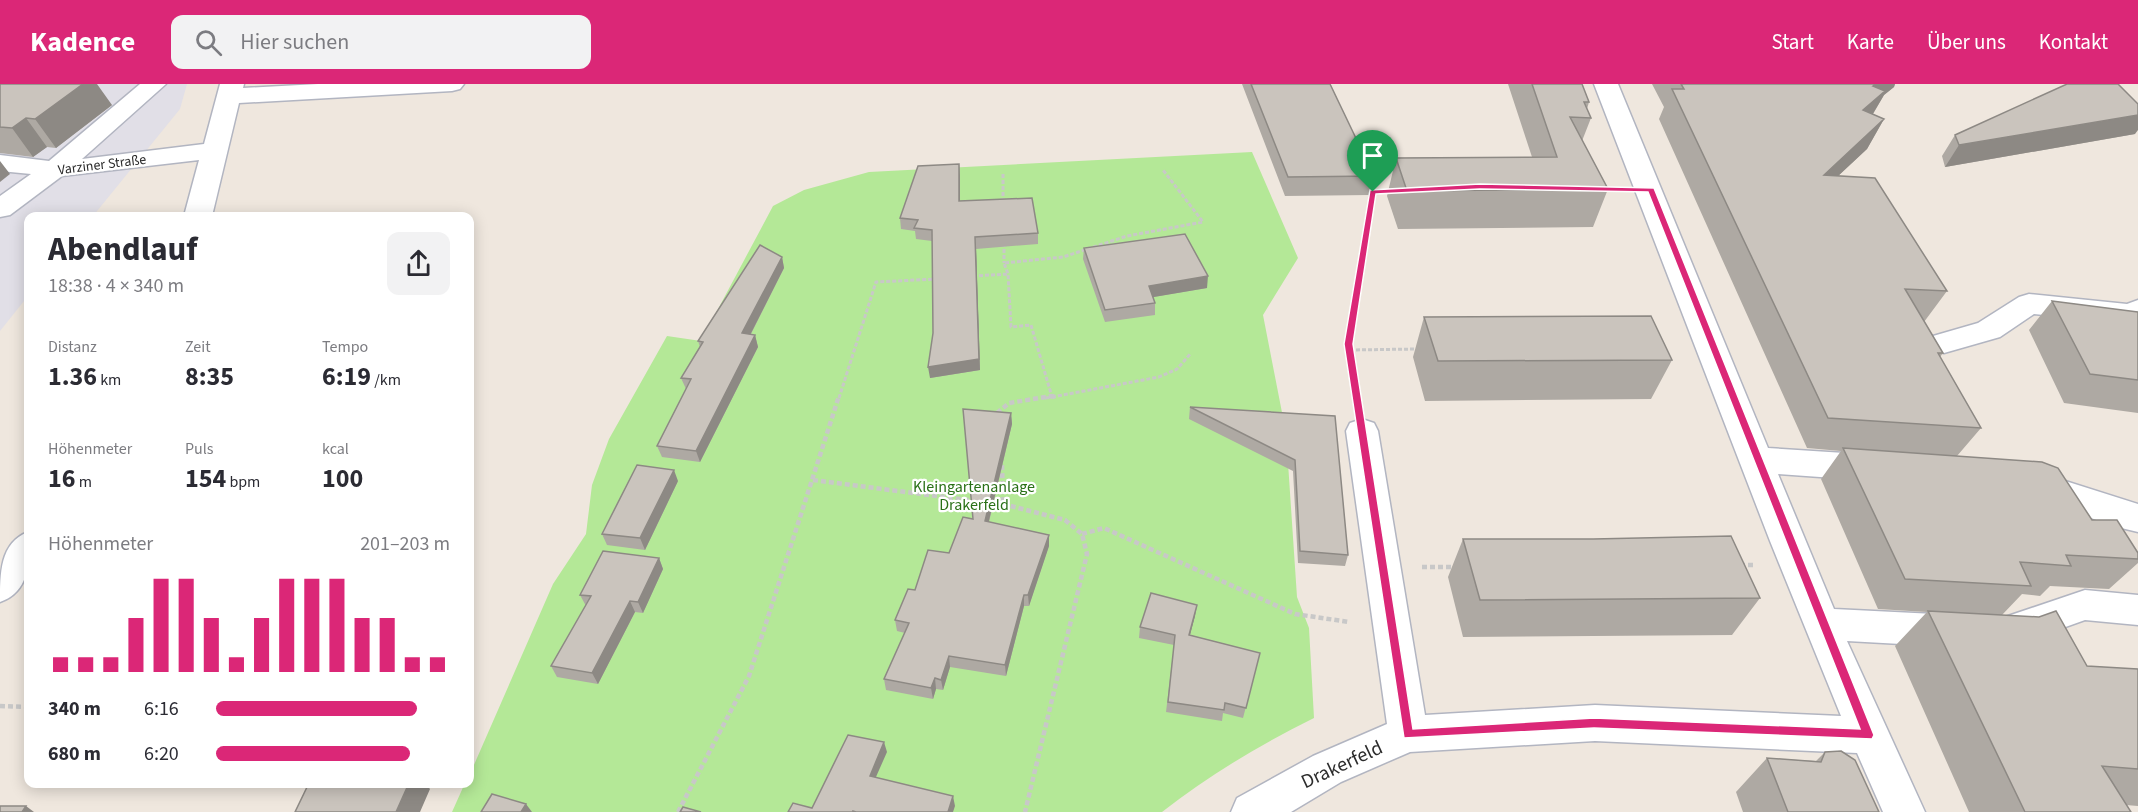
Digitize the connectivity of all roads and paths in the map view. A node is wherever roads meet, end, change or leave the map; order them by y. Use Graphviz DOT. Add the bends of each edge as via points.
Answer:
graph roads {
  1 [pos="154,84"];
  2 [pos="452,84"];
  3 [pos="1606,84"];
  4 [pos="231,90"];
  5 [pos="216,150"];
  6 [pos="0,163"];
  7 [pos="55,169"];
  8 [pos="1163,170"];
  9 [pos="1003,174"];
  10 [pos="1368,181"];
  11 [pos="1397,190"];
  12 [pos="1373,192"];
  13 [pos="1003,207"];
  14 [pos="0,209"];
  15 [pos="199,212"];
  16 [pos="1004,241"];
  17 [pos="1004,263"];
  18 [pos="1008,274"];
  19 [pos="964,277"];
  20 [pos="942,278"];
  21 [pos="2138,310"];
  22 [pos="1944,343"];
  23 [pos="1428,349"];
  24 [pos="1350,350"];
  25 [pos="1191,353"];
  26 [pos="1052,398"];
  27 [pos="994,416"];
  28 [pos="1362,431"];
  29 [pos="1001,452"];
  30 [pos="1756,460"];
  31 [pos="1910,471"];
  32 [pos="2005,477"];
  33 [pos="813,480"];
  34 [pos="1003,504"];
  35 [pos="2138,518"];
  36 [pos="1082,534"];
  37 [pos="24,552"];
  38 [pos="1730,565"];
  39 [pos="1464,566"];
  40 [pos="1799,566"];
  41 [pos="1383,568"];
  42 [pos="0,587"];
  43 [pos="2138,610"];
  44 [pos="1822,624"];
  45 [pos="1390,628"];
  46 [pos="0,706"];
  47 [pos="24,706"];
  48 [pos="1408,735"];
  49 [pos="1868,735"];
  50 [pos="678,812"];
  51 [pos="1024,812"];
  52 [pos="1252,812"];
  53 [pos="1904,812"];
  1 -- 7 [label="street"];
  2 -- 4 [label="street"];
  3 -- 30 [label="street"];
  4 -- 5 [label="street"];
  5 -- 7 [label="street, Varziner Straße"];
  5 -- 15 [label="street"];
  6 -- 7 [label="street"];
  7 -- 14 [label="street, Varziner Straße"];
  8 -- 17 [label="path" via="1203,222 1127,236 1063,257"];
  9 -- 13 [label="path"];
  10 -- 12 [label="path"];
  11 -- 12 [label="path"];
  12 -- 24 [label="path"];
  16 -- 17 [label="path"];
  17 -- 18 [label="path"];
  18 -- 19 [label="path"];
  18 -- 26 [label="path" via="1011,327 1031,325"];
  20 -- 33 [label="path" via="876,282"];
  21 -- 22 [label="street" via="2132,314 2029,304 1989,330"];
  23 -- 24 [label="path"];
  24 -- 28 [label="path"];
  25 -- 26 [label="path" via="1177,369 1159,377"];
  26 -- 27 [label="path" via="1009,403"];
  28 -- 41 [label="street"];
  29 -- 34 [label="path"];
  30 -- 31 [label="street"];
  30 -- 40 [label="street"];
  32 -- 35 [label="street"];
  33 -- 34 [label="path"];
  33 -- 50 [label="path" via="749,676"];
  34 -- 36 [label="path" via="1065,520"];
  36 -- 45 [label="path" via="1104,528 1295,614"];
  36 -- 51 [label="path" via="1087,554"];
  37 -- 42 [label="street"];
  38 -- 40 [label="path"];
  39 -- 41 [label="path"];
  40 -- 44 [label="street"];
  41 -- 45 [label="street"];
  43 -- 44 [label="street" via="2085,605 2001,634"];
  44 -- 49 [label="street"];
  45 -- 48 [label="street"];
  46 -- 47 [label="path"];
  48 -- 49 [label="street, Drakerfeld" via="1594,723"];
  48 -- 52 [label="street, Drakerfeld" via="1327,769"];
  49 -- 53 [label="street"];
}
